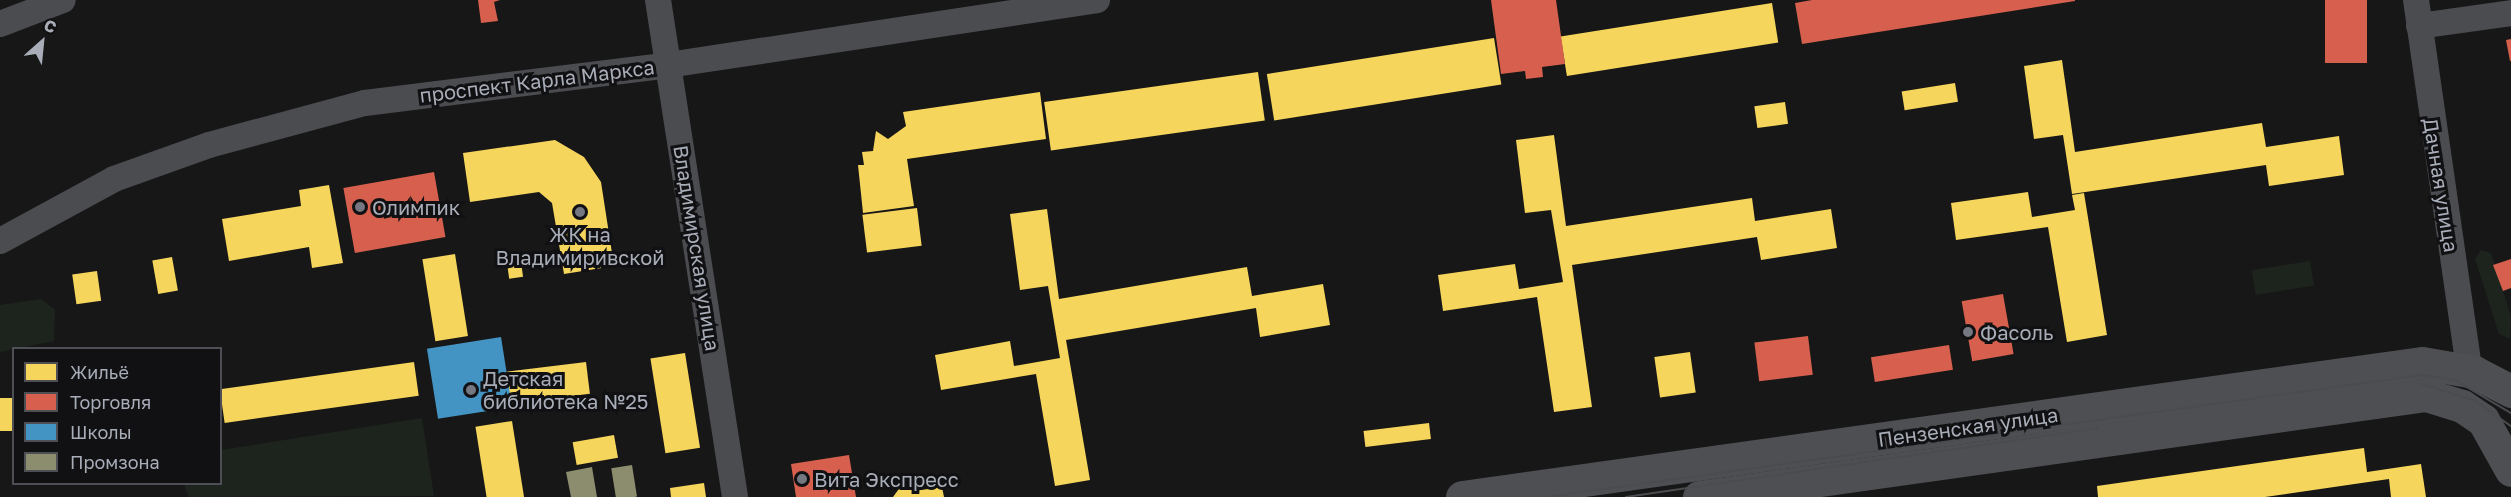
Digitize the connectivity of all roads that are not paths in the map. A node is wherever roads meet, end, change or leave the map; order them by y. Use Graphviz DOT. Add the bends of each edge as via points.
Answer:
graph roads {
  1 [pos="63,0"];
  2 [pos="658,0"];
  3 [pos="1097,0"];
  4 [pos="2416,0"];
  5 [pos="2511,13"];
  6 [pos="0,24"];
  7 [pos="2419,26"];
  8 [pos="668,65"];
  9 [pos="0,241"];
  10 [pos="2485,377"];
  11 [pos="2472,412"];
  12 [pos="2511,470"];
  13 [pos="735,497"];
  14 [pos="1462,497"];
  15 [pos="1699,497"];
  1 -- 6 [label="street"];
  2 -- 8 [label="street, Владимирская улица"];
  3 -- 8 [label="street, проспект Карла Маркса"];
  4 -- 7 [label="street, Дачная улица"];
  5 -- 7 [label="street"];
  7 -- 10 [label="street, Дачная улица"];
  8 -- 9 [label="street, проспект Карла Маркса" via="365,103 310,115 114,179"];
  8 -- 13 [label="street, Владимирская улица"];
  10 -- 11 [label="main road"];
  10 -- 14 [label="main road, Пензенская улица" via="2422,363"];
  11 -- 12 [label="main road" via="2492,429"];
  11 -- 15 [label="main road, Пензенская улица" via="2439,397 2412,395"];
}
